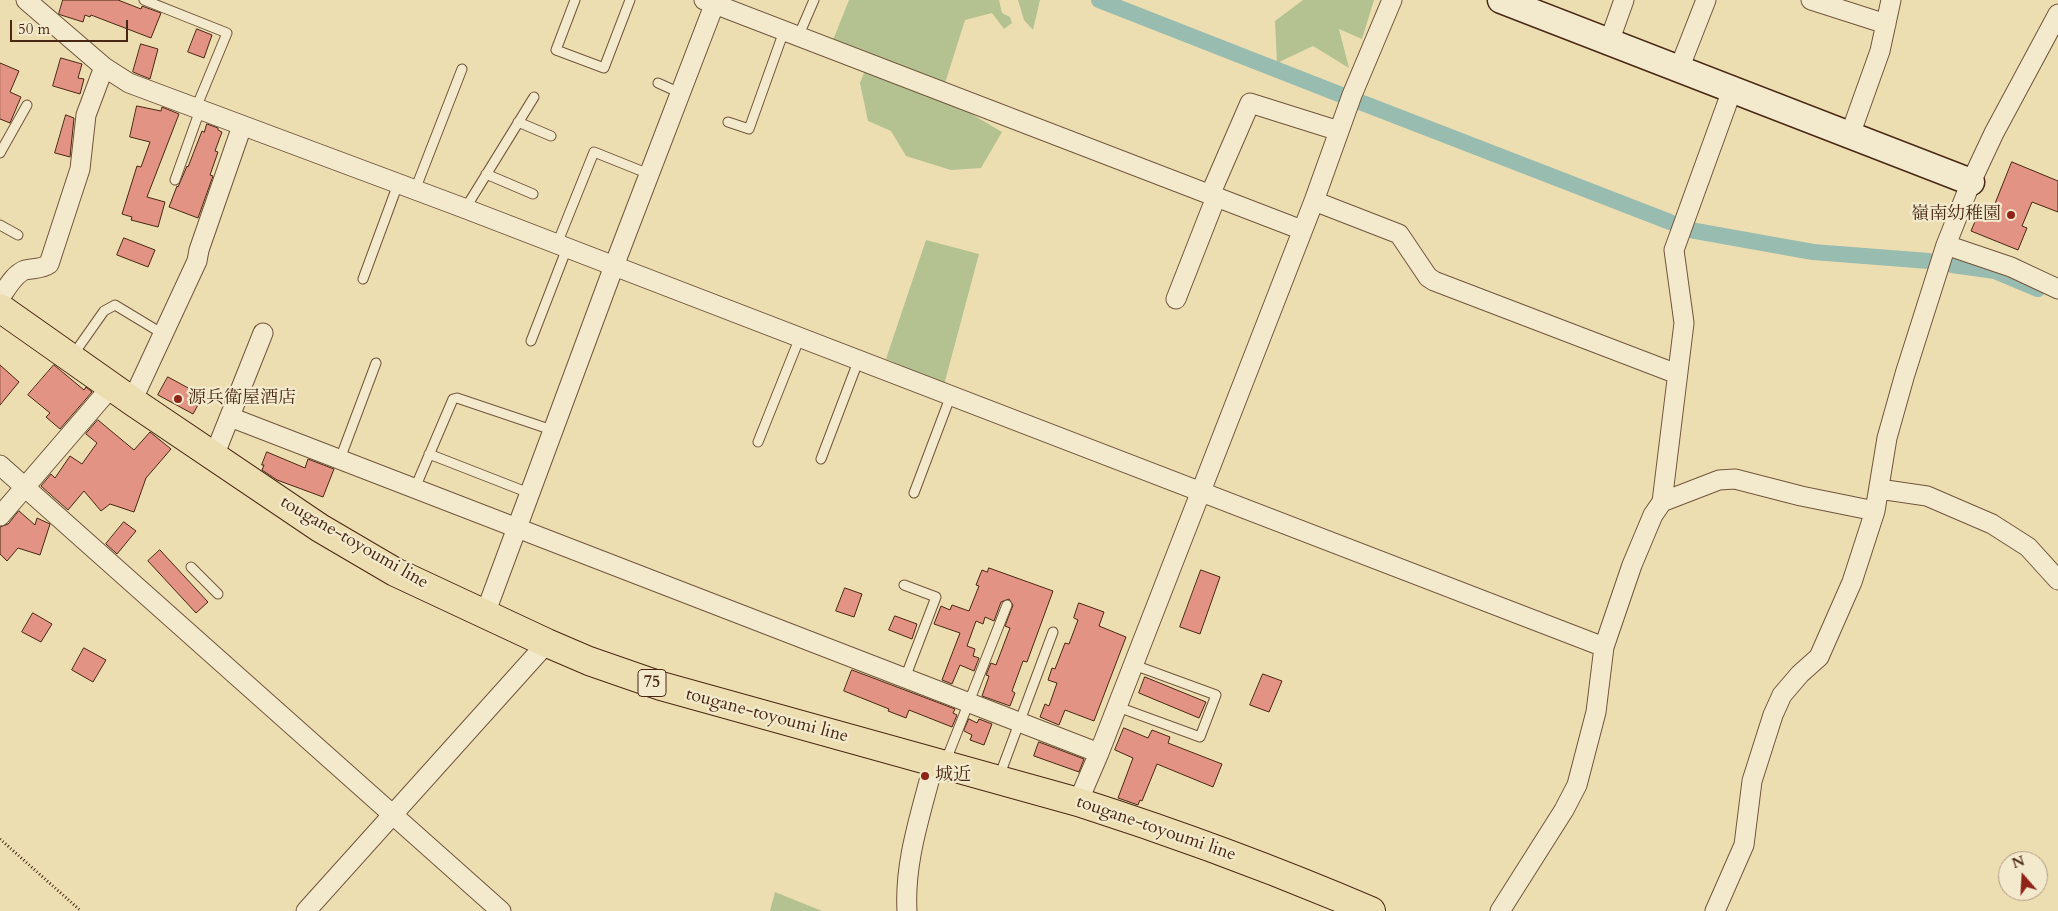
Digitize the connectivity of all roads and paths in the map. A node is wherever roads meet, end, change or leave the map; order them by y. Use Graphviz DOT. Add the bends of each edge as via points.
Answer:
graph roads {
  1 [pos="26,0"];
  2 [pos="144,0"];
  3 [pos="575,0"];
  4 [pos="630,0"];
  5 [pos="814,0"];
  6 [pos="1392,0"];
  7 [pos="1501,0"];
  8 [pos="1624,0"];
  9 [pos="1706,0"];
  10 [pos="1811,0"];
  11 [pos="1891,0"];
  12 [pos="711,1"];
  13 [pos="2058,14"];
  14 [pos="1886,24"];
  15 [pos="791,34"];
  16 [pos="1609,42"];
  17 [pos="104,67"];
  18 [pos="462,69"];
  19 [pos="1679,69"];
  20 [pos="658,83"];
  21 [pos="1732,90"];
  22 [pos="680,93"];
  23 [pos="534,97"];
  24 [pos="27,106"];
  25 [pos="198,109"];
  26 [pos="518,122"];
  27 [pos="728,122"];
  28 [pos="242,126"];
  29 [pos="1339,131"];
  30 [pos="1850,135"];
  31 [pos="551,136"];
  32 [pos="0,153"];
  33 [pos="486,174"];
  34 [pos="649,174"];
  35 [pos="175,180"];
  36 [pos="1971,182"];
  37 [pos="407,187"];
  38 [pos="533,194"];
  39 [pos="1213,196"];
  40 [pos="1314,201"];
  41 [pos="465,209"];
  42 [pos="0,224"];
  43 [pos="1302,230"];
  44 [pos="18,235"];
  45 [pos="1946,245"];
  46 [pos="562,246"];
  47 [pos="614,266"];
  48 [pos="363,279"];
  49 [pos="2058,289"];
  50 [pos="0,298"];
  51 [pos="1176,299"];
  52 [pos="0,308"];
  53 [pos="263,333"];
  54 [pos="163,334"];
  55 [pos="800,337"];
  56 [pos="531,341"];
  57 [pos="72,358"];
  58 [pos="859,360"];
  59 [pos="376,363"];
  60 [pos="1677,374"];
  61 [pos="122,394"];
  62 [pos="951,395"];
  63 [pos="230,417"];
  64 [pos="552,430"];
  65 [pos="758,442"];
  66 [pos="429,454"];
  67 [pos="214,456"];
  68 [pos="340,459"];
  69 [pos="821,459"];
  70 [pos="0,465"];
  71 [pos="25,488"];
  72 [pos="415,488"];
  73 [pos="1879,489"];
  74 [pos="1201,490"];
  75 [pos="529,493"];
  76 [pos="914,493"];
  77 [pos="1662,502"];
  78 [pos="1875,511"];
  79 [pos="0,516"];
  80 [pos="516,527"];
  81 [pos="191,567"];
  82 [pos="2058,580"];
  83 [pos="904,585"];
  84 [pos="218,594"];
  85 [pos="1007,605"];
  86 [pos="485,614"];
  87 [pos="1053,632"];
  88 [pos="547,643"];
  89 [pos="1604,647"];
  90 [pos="1134,665"];
  91 [pos="905,678"];
  92 [pos="969,703"];
  93 [pos="1118,707"];
  94 [pos="1019,722"];
  95 [pos="1100,753"];
  96 [pos="939,763"];
  97 [pos="998,780"];
  98 [pos="1078,802"];
  99 [pos="392,814"];
  100 [pos="0,839"];
  101 [pos="910,908"];
  102 [pos="81,911"];
  103 [pos="306,911"];
  104 [pos="502,911"];
  105 [pos="1371,911"];
  106 [pos="1500,911"];
  107 [pos="1715,911"];
  1 -- 17 [label="street"];
  2 -- 25 [label="lane" via="227,33"];
  3 -- 4 [label="lane" via="556,50 604,68"];
  5 -- 15 [label="lane"];
  6 -- 29 [label="street"];
  7 -- 16 [label="street"];
  8 -- 16 [label="street"];
  9 -- 19 [label="street"];
  10 -- 14 [label="street"];
  11 -- 14 [label="street"];
  12 -- 15 [label="street"];
  12 -- 22 [label="street"];
  13 -- 36 [label="street"];
  14 -- 30 [label="street" via="1880,52"];
  15 -- 27 [label="lane" via="749,129"];
  15 -- 39 [label="street"];
  16 -- 19 [label="street"];
  17 -- 25 [label="street" via="130,83"];
  17 -- 50 [label="street" via="86,115 80,169 49,264 17,274"];
  18 -- 37 [label="lane"];
  19 -- 21 [label="street"];
  20 -- 22 [label="lane"];
  21 -- 30 [label="street"];
  21 -- 60 [label="street" via="1674,250 1684,323"];
  22 -- 34 [label="street"];
  23 -- 26 [label="lane"];
  24 -- 32 [label="lane"];
  25 -- 28 [label="street"];
  25 -- 35 [label="lane"];
  26 -- 31 [label="lane"];
  26 -- 33 [label="lane"];
  28 -- 37 [label="street"];
  28 -- 54 [label="street" via="197,261"];
  29 -- 39 [label="street" via="1250,103"];
  29 -- 40 [label="street"];
  30 -- 36 [label="street"];
  33 -- 38 [label="lane"];
  33 -- 41 [label="lane"];
  34 -- 46 [label="lane" via="594,152"];
  34 -- 47 [label="street"];
  36 -- 45 [label="street"];
  37 -- 41 [label="street"];
  37 -- 48 [label="lane"];
  39 -- 43 [label="street"];
  39 -- 51 [label="street"];
  40 -- 43 [label="street"];
  40 -- 60 [label="street" via="1399,234 1434,281"];
  41 -- 46 [label="street"];
  42 -- 44 [label="lane"];
  43 -- 74 [label="street"];
  45 -- 49 [label="street" via="2011,267"];
  45 -- 73 [label="street" via="1887,438"];
  46 -- 47 [label="street"];
  46 -- 56 [label="lane"];
  47 -- 55 [label="street"];
  47 -- 64 [label="street"];
  52 -- 57 [label="main road, tougane-toyoumi line / 75"];
  53 -- 63 [label="street"];
  54 -- 57 [label="lane" via="115,305 104,311"];
  54 -- 61 [label="street"];
  55 -- 58 [label="street"];
  55 -- 65 [label="lane"];
  57 -- 61 [label="main road, tougane-toyoumi line / 75"];
  58 -- 62 [label="street"];
  58 -- 69 [label="lane"];
  59 -- 68 [label="lane"];
  60 -- 77 [label="street"];
  61 -- 67 [label="main road, tougane-toyoumi line / 75"];
  61 -- 71 [label="street"];
  62 -- 74 [label="street"];
  62 -- 76 [label="lane"];
  63 -- 67 [label="street"];
  63 -- 68 [label="street"];
  64 -- 66 [label="lane" via="457,398 453,399"];
  64 -- 75 [label="street"];
  66 -- 72 [label="lane"];
  66 -- 75 [label="lane"];
  67 -- 86 [label="main road, tougane-toyoumi line / 75" via="370,558"];
  68 -- 72 [label="street"];
  70 -- 71 [label="street"];
  71 -- 79 [label="street"];
  71 -- 99 [label="street"];
  72 -- 80 [label="street"];
  73 -- 78 [label="street"];
  73 -- 82 [label="street" via="1926,496 1992,524 2028,547"];
  74 -- 89 [label="street"];
  74 -- 90 [label="street"];
  75 -- 80 [label="street"];
  77 -- 78 [label="street" via="1719,480 1736,479"];
  77 -- 89 [label="street" via="1653,515 1632,566"];
  78 -- 107 [label="street" via="1852,582 1819,657 1782,695 1773,715 1752,781 1744,845"];
  80 -- 86 [label="street"];
  80 -- 91 [label="street"];
  81 -- 84 [label="lane"];
  83 -- 91 [label="lane" via="936,597"];
  85 -- 92 [label="lane"];
  86 -- 88 [label="main road, tougane-toyoumi line / 75"];
  87 -- 94 [label="lane"];
  88 -- 96 [label="main road, tougane-toyoumi line / 75" via="661,686"];
  88 -- 99 [label="street"];
  89 -- 106 [label="street" via="1596,712 1577,785"];
  90 -- 93 [label="street"];
  90 -- 93 [label="lane" via="1216,695 1200,737"];
  91 -- 92 [label="street"];
  92 -- 94 [label="street"];
  92 -- 96 [label="lane"];
  93 -- 95 [label="street"];
  94 -- 95 [label="street"];
  94 -- 97 [label="lane"];
  95 -- 98 [label="street"];
  96 -- 97 [label="main road, tougane-toyoumi line / 75"];
  96 -- 101 [label="street" via="910,853"];
  97 -- 98 [label="main road, tougane-toyoumi line / 75"];
  98 -- 105 [label="main road, tougane-toyoumi line / 75" via="1232,854"];
  99 -- 103 [label="street"];
  99 -- 104 [label="street"];
  100 -- 102 [label="path"];
}
